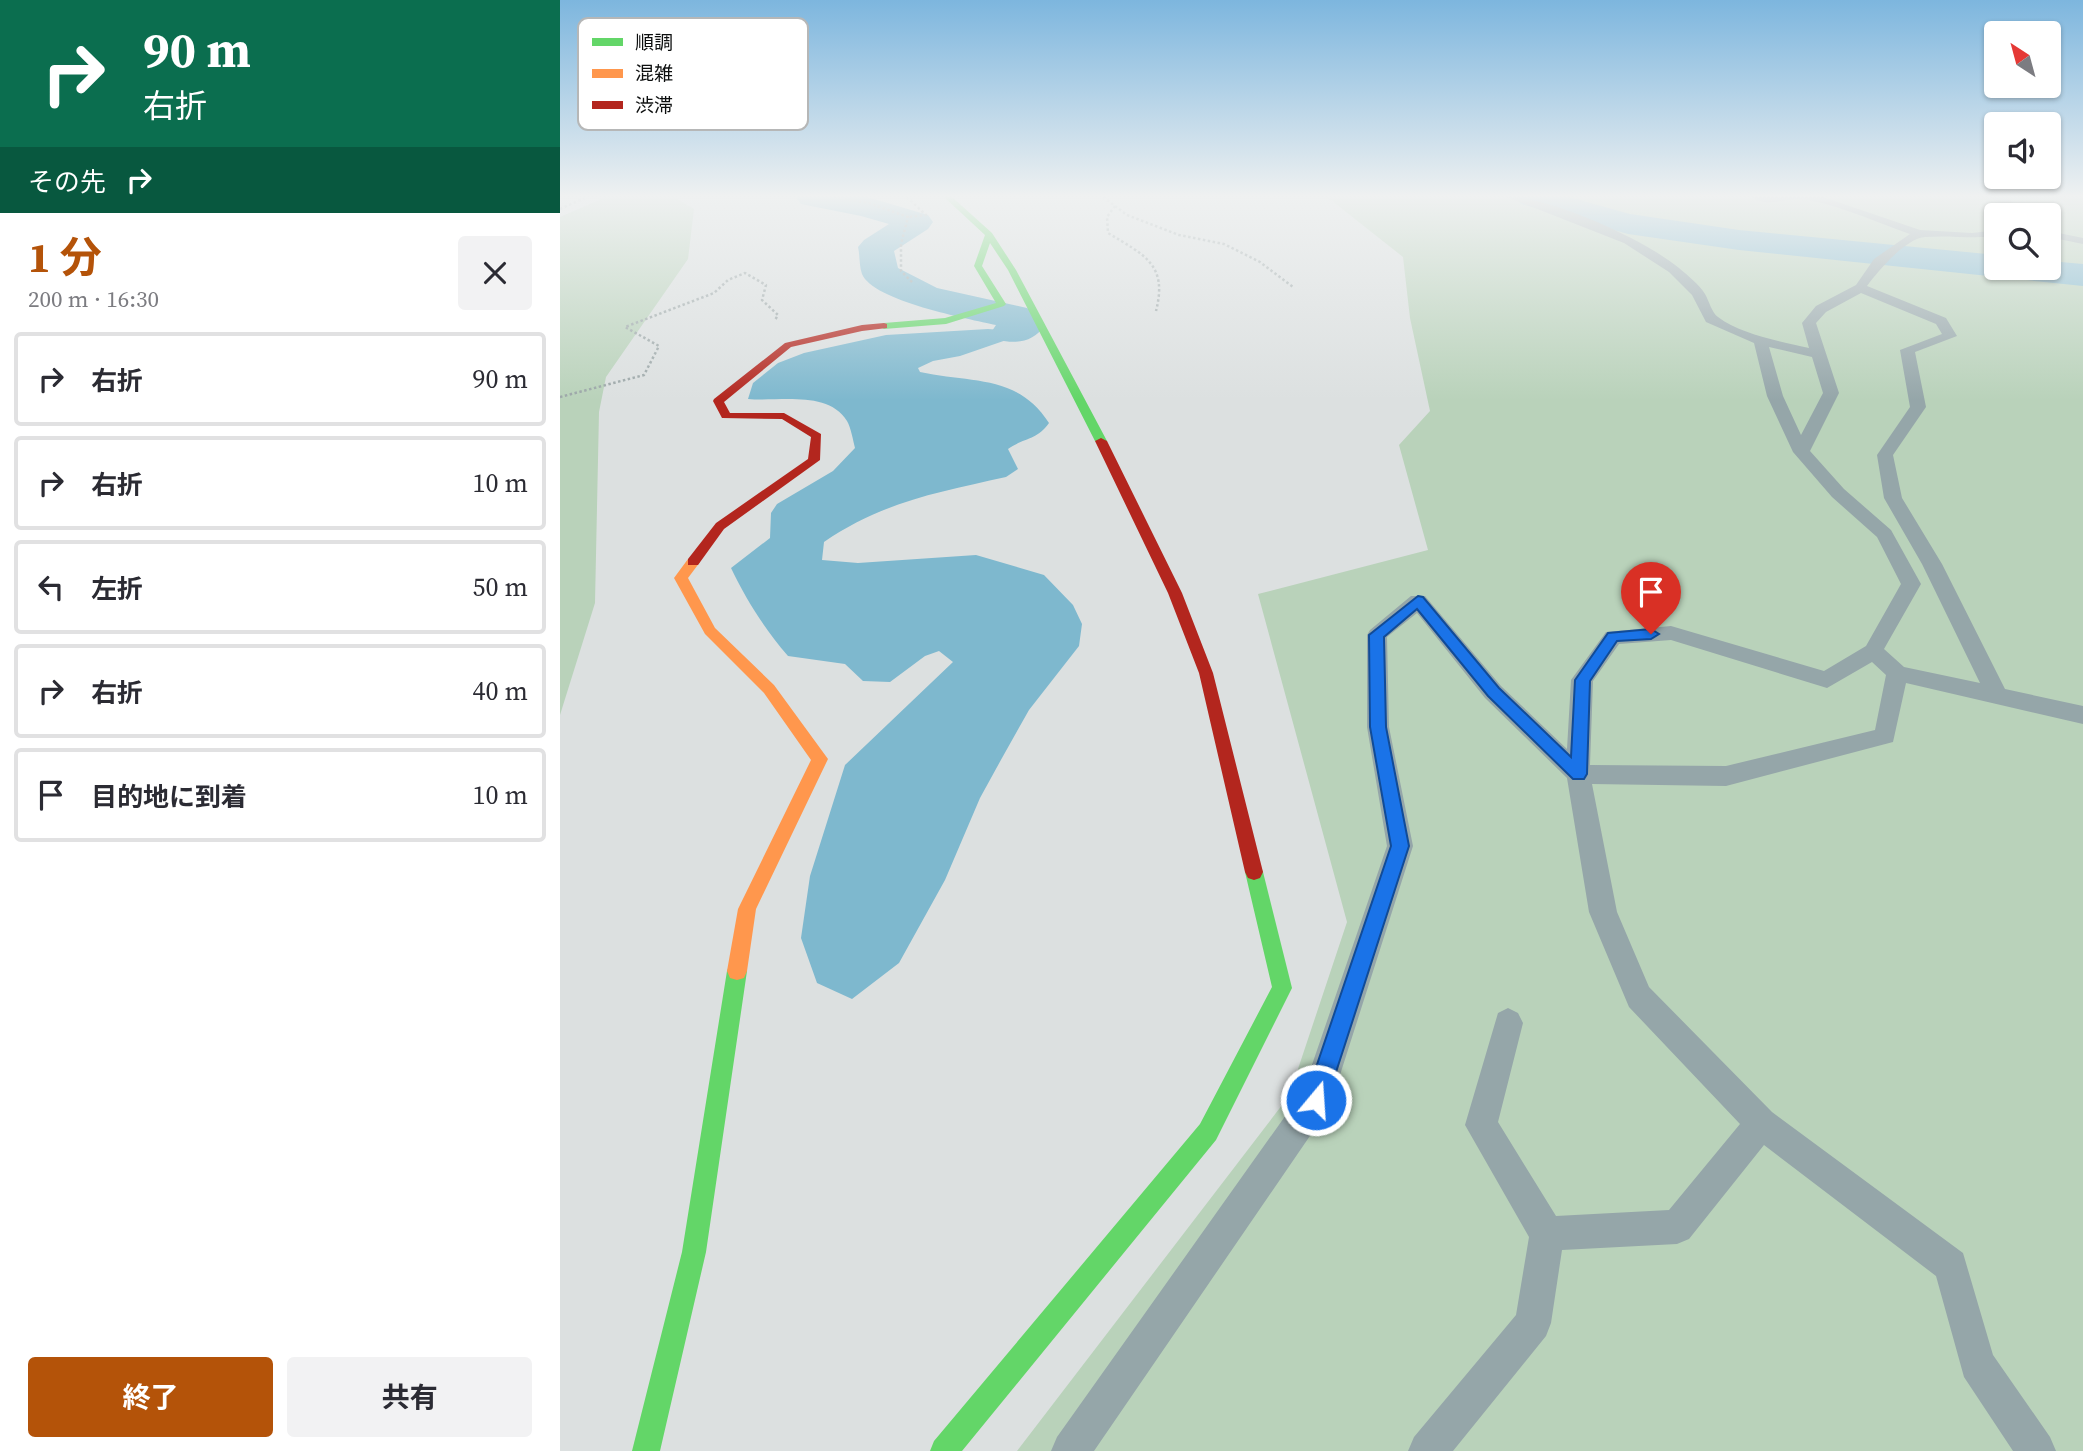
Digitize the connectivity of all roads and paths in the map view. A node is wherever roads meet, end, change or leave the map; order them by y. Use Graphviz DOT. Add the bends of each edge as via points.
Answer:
graph roads {
  1 [pos="901,265"];
  2 [pos="978,265"];
  3 [pos="1009,265"];
  4 [pos="1154,265"];
  5 [pos="1264,265"];
  6 [pos="1666,265"];
  7 [pos="1876,265"];
  8 [pos="913,283"];
  9 [pos="1293,287"];
  10 [pos="1860,288"];
  11 [pos="1156,311"];
  12 [pos="1760,341"];
  13 [pos="1818,354"];
  14 [pos="774,356"];
  15 [pos="560,397"];
  16 [pos="1801,452"];
  17 [pos="1873,651"];
  18 [pos="1897,673"];
  19 [pos="1997,695"];
  20 [pos="2083,715"];
  21 [pos="1578,774"];
  22 [pos="1508,1023"];
  23 [pos="1761,1123"];
  24 [pos="1547,1234"];
  25 [pos="646,1451"];
  26 [pos="944,1451"];
  27 [pos="1071,1451"];
  28 [pos="1428,1451"];
  29 [pos="2036,1451"];
  1 -- 8 [label="path"];
  2 -- 14 [label="street" via="1002,304 946,321 862,328 788,345"];
  3 -- 26 [label="street" via="1175,593 1206,673 1282,988 1208,1132"];
  4 -- 11 [label="path" via="1160,274 1161,295"];
  5 -- 9 [label="path"];
  6 -- 12 [label="lane" via="1699,293 1711,319"];
  7 -- 10 [label="lane"];
  10 -- 13 [label="lane" via="1821,309 1809,323"];
  10 -- 19 [label="lane" via="1941,321 1950,336 1907,350 1918,407 1885,455 1893,498 1932,564"];
  12 -- 13 [label="lane"];
  12 -- 16 [label="lane" via="1775,396"];
  13 -- 16 [label="lane" via="1831,393"];
  14 -- 15 [label="path" via="766,333 778,315 762,300 766,285 745,273 714,293 625,327 659,346 644,374"];
  14 -- 25 [label="street" via="718,401 726,416 785,416 795,422 817,436 814,460 720,526 681,578 710,631 769,690 820,759 747,909 694,1252"];
  16 -- 17 [label="lane" via="1885,534 1911,584"];
  17 -- 18 [label="lane"];
  17 -- 21 [label="lane" via="1828,680 1671,633 1613,637 1582,680"];
  18 -- 19 [label="lane"];
  18 -- 21 [label="lane" via="1885,736 1726,776"];
  19 -- 20 [label="lane"];
  21 -- 23 [label="lane" via="1603,912 1639,997"];
  21 -- 27 [label="lane" via="1493,692 1418,601 1377,635 1378,727 1400,846 1316,1100"];
  22 -- 24 [label="lane" via="1481,1125"];
  23 -- 24 [label="lane" via="1677,1227"];
  23 -- 29 [label="lane" via="1951,1265 1978,1364"];
  24 -- 28 [label="lane" via="1533,1323"];
}
